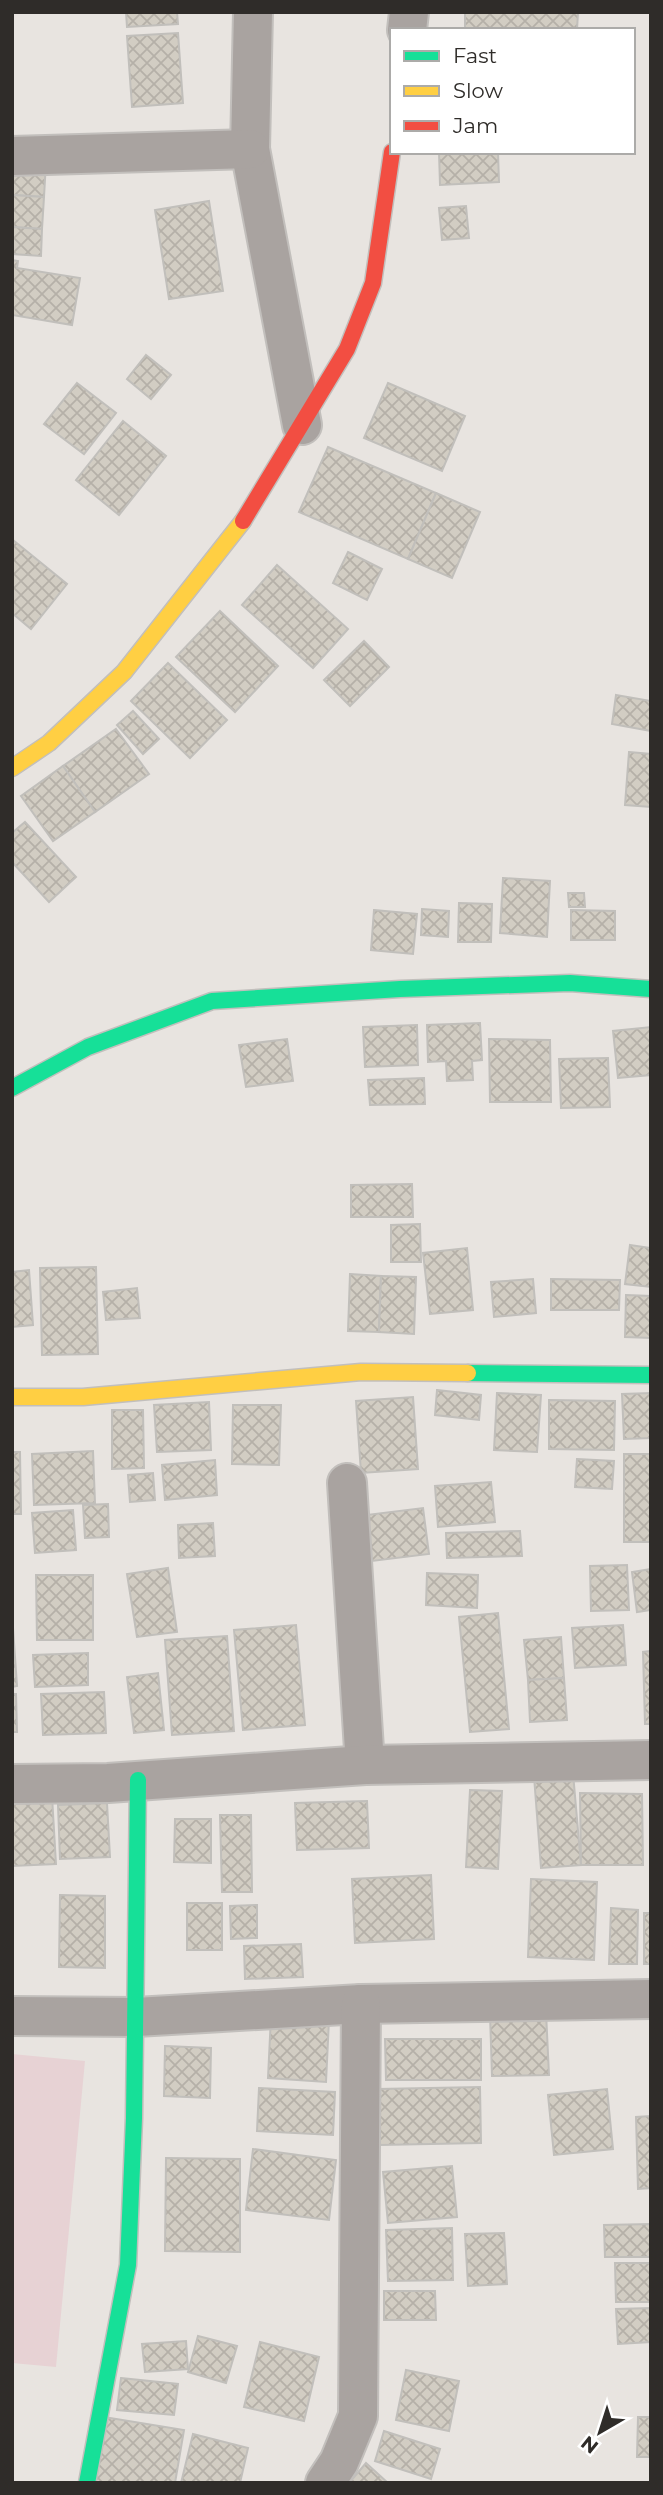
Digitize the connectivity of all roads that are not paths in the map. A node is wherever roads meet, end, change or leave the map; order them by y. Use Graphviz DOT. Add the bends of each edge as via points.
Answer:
graph roads {
  1 [pos="253,12"];
  2 [pos="250,149"];
  3 [pos="392,154"];
  4 [pos="12,156"];
  5 [pos="302,425"];
  6 [pos="12,768"];
  7 [pos="651,989"];
  8 [pos="12,1088"];
  9 [pos="651,1375"];
  10 [pos="12,1397"];
  11 [pos="347,1483"];
  12 [pos="651,1760"];
  13 [pos="365,1765"];
  14 [pos="138,1780"];
  15 [pos="12,1784"];
  16 [pos="651,1999"];
  17 [pos="361,2004"];
  18 [pos="12,2016"];
  19 [pos="136,2017"];
  20 [pos="87,2483"];
  21 [pos="325,2483"];
  1 -- 2 [label="street"];
  2 -- 4 [label="street"];
  2 -- 5 [label="street"];
  3 -- 5 [label="street" via="373,283 347,349"];
  5 -- 6 [label="street" via="245,519 124,672 49,743"];
  7 -- 8 [label="street" via="570,983 212,1001 88,1046"];
  9 -- 10 [label="street" via="361,1372 83,1397"];
  11 -- 13 [label="street"];
  12 -- 13 [label="street"];
  13 -- 14 [label="street"];
  14 -- 15 [label="street"];
  14 -- 19 [label="street"];
  16 -- 17 [label="street"];
  17 -- 19 [label="street"];
  17 -- 21 [label="street" via="358,2416"];
  18 -- 19 [label="street"];
  19 -- 20 [label="street" via="128,2265"];
}
